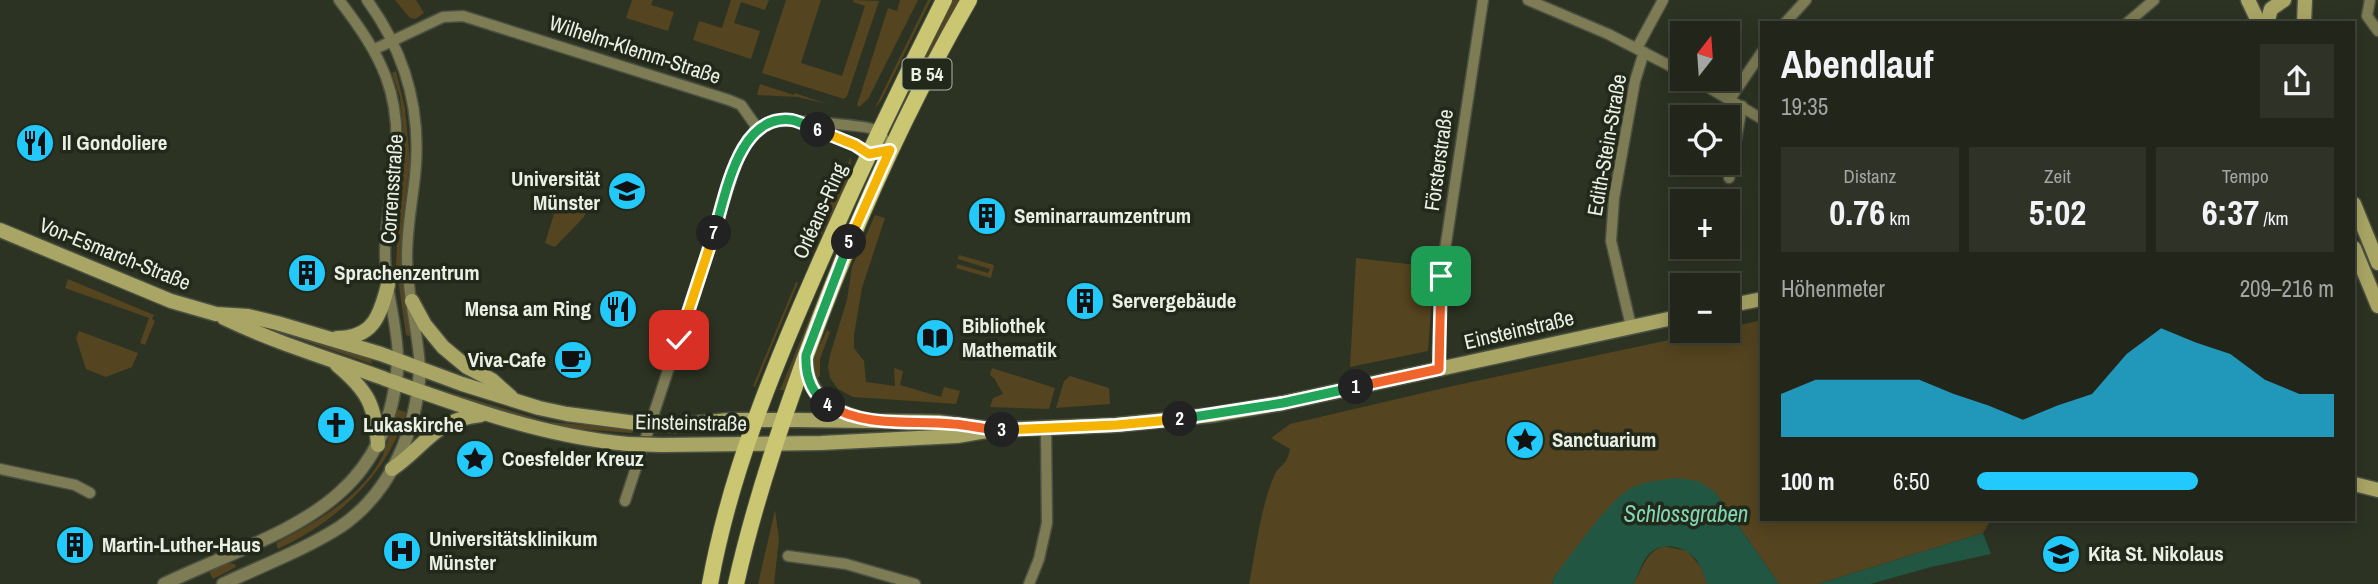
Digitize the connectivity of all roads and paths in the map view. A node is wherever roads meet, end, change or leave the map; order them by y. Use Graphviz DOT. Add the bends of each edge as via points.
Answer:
graph roads {
  1 [pos="339,0"];
  2 [pos="367,0"];
  3 [pos="944,0"];
  4 [pos="969,0"];
  5 [pos="1483,0"];
  6 [pos="1528,0"];
  7 [pos="1663,0"];
  8 [pos="1806,0"];
  9 [pos="2154,0"];
  10 [pos="2248,0"];
  11 [pos="2284,0"];
  12 [pos="2305,0"];
  13 [pos="2370,0"];
  14 [pos="2270,14"];
  15 [pos="1787,21"];
  16 [pos="2129,21"];
  17 [pos="2258,21"];
  18 [pos="2304,21"];
  19 [pos="2378,31"];
  20 [pos="392,41"];
  21 [pos="375,49"];
  22 [pos="1641,50"];
  23 [pos="1760,55"];
  24 [pos="1670,66"];
  25 [pos="1716,91"];
  26 [pos="1730,99"];
  27 [pos="1742,106"];
  28 [pos="1760,118"];
  29 [pos="795,121"];
  30 [pos="872,128"];
  31 [pos="758,129"];
  32 [pos="890,150"];
  33 [pos="869,154"];
  34 [pos="1729,178"];
  35 [pos="2355,206"];
  36 [pos="0,230"];
  37 [pos="2355,250"];
  38 [pos="2378,263"];
  39 [pos="388,285"];
  40 [pos="1760,299"];
  41 [pos="412,301"];
  42 [pos="1740,303"];
  43 [pos="2378,306"];
  44 [pos="216,314"];
  45 [pos="1670,318"];
  46 [pos="1631,326"];
  47 [pos="327,338"];
  48 [pos="806,355"];
  49 [pos="330,359"];
  50 [pos="398,360"];
  51 [pos="420,368"];
  52 [pos="1439,369"];
  53 [pos="397,383"];
  54 [pos="419,391"];
  55 [pos="518,402"];
  56 [pos="485,414"];
  57 [pos="756,419"];
  58 [pos="783,420"];
  59 [pos="876,421"];
  60 [pos="1046,429"];
  61 [pos="992,430"];
  62 [pos="377,445"];
  63 [pos="748,445"];
  64 [pos="775,445"];
  65 [pos="0,469"];
  66 [pos="392,469"];
  67 [pos="2378,481"];
  68 [pos="2355,484"];
  69 [pos="2378,490"];
  70 [pos="90,493"];
  71 [pos="625,500"];
  72 [pos="244,548"];
  73 [pos="788,556"];
  74 [pos="255,569"];
  75 [pos="164,584"];
  76 [pos="223,584"];
  77 [pos="710,584"];
  78 [pos="736,584"];
  79 [pos="915,584"];
  80 [pos="1029,584"];
  1 -- 21 [label="street, Corrensstraße"];
  2 -- 20 [label="street, Corrensstraße"];
  3 -- 30 [label="main road, Orléans-Ring / B 54"];
  4 -- 32 [label="main road, Orléans-Ring / B 54"];
  5 -- 52 [label="street, Försterstraße" via="1441,276"];
  6 -- 22 [label="street"];
  7 -- 22 [label="street, Edith-Stein-Straße"];
  8 -- 15 [label="street"];
  9 -- 16 [label="street"];
  10 -- 17 [label="main road"];
  11 -- 14 [label="main road"];
  12 -- 18 [label="main road"];
  13 -- 19 [label="street" via="2367,16"];
  20 -- 21 [label="street, Wilhelm-Klemm-Straße"];
  20 -- 31 [label="street, Wilhelm-Klemm-Straße" via="443,17 463,16 729,100 741,105"];
  20 -- 41 [label="street, Corrensstraße" via="407,77 416,122 407,234"];
  21 -- 39 [label="street, Corrensstraße" via="392,91 398,131 386,235"];
  22 -- 24 [label="street"];
  22 -- 46 [label="street, Edith-Stein-Straße" via="1614,198 1611,241"];
  23 -- 26 [label="street"];
  25 -- 26 [label="street"];
  26 -- 27 [label="street"];
  27 -- 28 [label="street"];
  27 -- 34 [label="street"];
  29 -- 30 [label="street"];
  29 -- 31 [label="street" via="779,120"];
  29 -- 33 [label="street"];
  30 -- 32 [label="street"];
  30 -- 33 [label="main road, Orléans-Ring / B 54"];
  31 -- 71 [label="street" via="739,155"];
  32 -- 33 [label="street"];
  32 -- 48 [label="main road, Orléans-Ring / B 54"];
  33 -- 57 [label="main road, Orléans-Ring / B 54"];
  35 -- 38 [label="main road"];
  36 -- 44 [label="main road, Von-Esmarch-Straße" via="151,294"];
  37 -- 43 [label="main road"];
  39 -- 47 [label="main road" via="380,311 367,329 351,338"];
  39 -- 50 [label="street, Corrensstraße"];
  40 -- 42 [label="main road"];
  41 -- 51 [label="street, Corrensstraße"];
  41 -- 55 [label="main road" via="443,347"];
  44 -- 47 [label="main road, Von-Esmarch-Straße" via="248,316"];
  44 -- 49 [label="main road, Von-Esmarch-Straße"];
  45 -- 46 [label="main road, Einsteinstraße"];
  46 -- 52 [label="main road, Einsteinstraße"];
  47 -- 50 [label="main road, Von-Esmarch-Straße"];
  48 -- 58 [label="main road, Orléans-Ring / B 54"];
  48 -- 59 [label="main road" via="809,380 823,401 846,414"];
  49 -- 53 [label="main road, Von-Esmarch-Straße"];
  49 -- 62 [label="main road" via="369,398"];
  50 -- 51 [label="main road, Von-Esmarch-Straße"];
  50 -- 53 [label="street"];
  51 -- 54 [label="street, Corrensstraße"];
  51 -- 55 [label="main road, Einsteinstraße"];
  52 -- 60 [label="main road, Einsteinstraße" via="1212,415"];
  53 -- 54 [label="main road, Einsteinstraße"];
  53 -- 62 [label="street"];
  54 -- 56 [label="main road, Einsteinstraße"];
  54 -- 66 [label="street, Corrensstraße"];
  55 -- 57 [label="main road, Einsteinstraße, bridge" via="636,423"];
  56 -- 63 [label="main road, Einsteinstraße, bridge" via="593,440"];
  56 -- 66 [label="main road" via="442,426"];
  57 -- 58 [label="main road, Einsteinstraße"];
  57 -- 63 [label="main road, Orléans-Ring / B 54"];
  58 -- 59 [label="main road, Einsteinstraße"];
  58 -- 64 [label="main road, Orléans-Ring / B 54"];
  59 -- 61 [label="main road, Einsteinstraße" via="938,422"];
  60 -- 61 [label="main road, Einsteinstraße"];
  60 -- 80 [label="street" via="1047,523"];
  61 -- 64 [label="main road, Einsteinstraße" via="957,436"];
  62 -- 72 [label="street" via="358,474 327,504"];
  63 -- 64 [label="main road, Einsteinstraße"];
  63 -- 77 [label="main road, B 54"];
  64 -- 78 [label="main road, B 54"];
  65 -- 70 [label="street" via="75,485"];
  66 -- 74 [label="street, Corrensstraße" via="371,499 338,528"];
  67 -- 68 [label="main road"];
  68 -- 69 [label="main road"];
  72 -- 74 [label="street"];
  72 -- 75 [label="street"];
  73 -- 79 [label="street" via="846,564"];
  74 -- 76 [label="street, Corrensstraße"];
}
